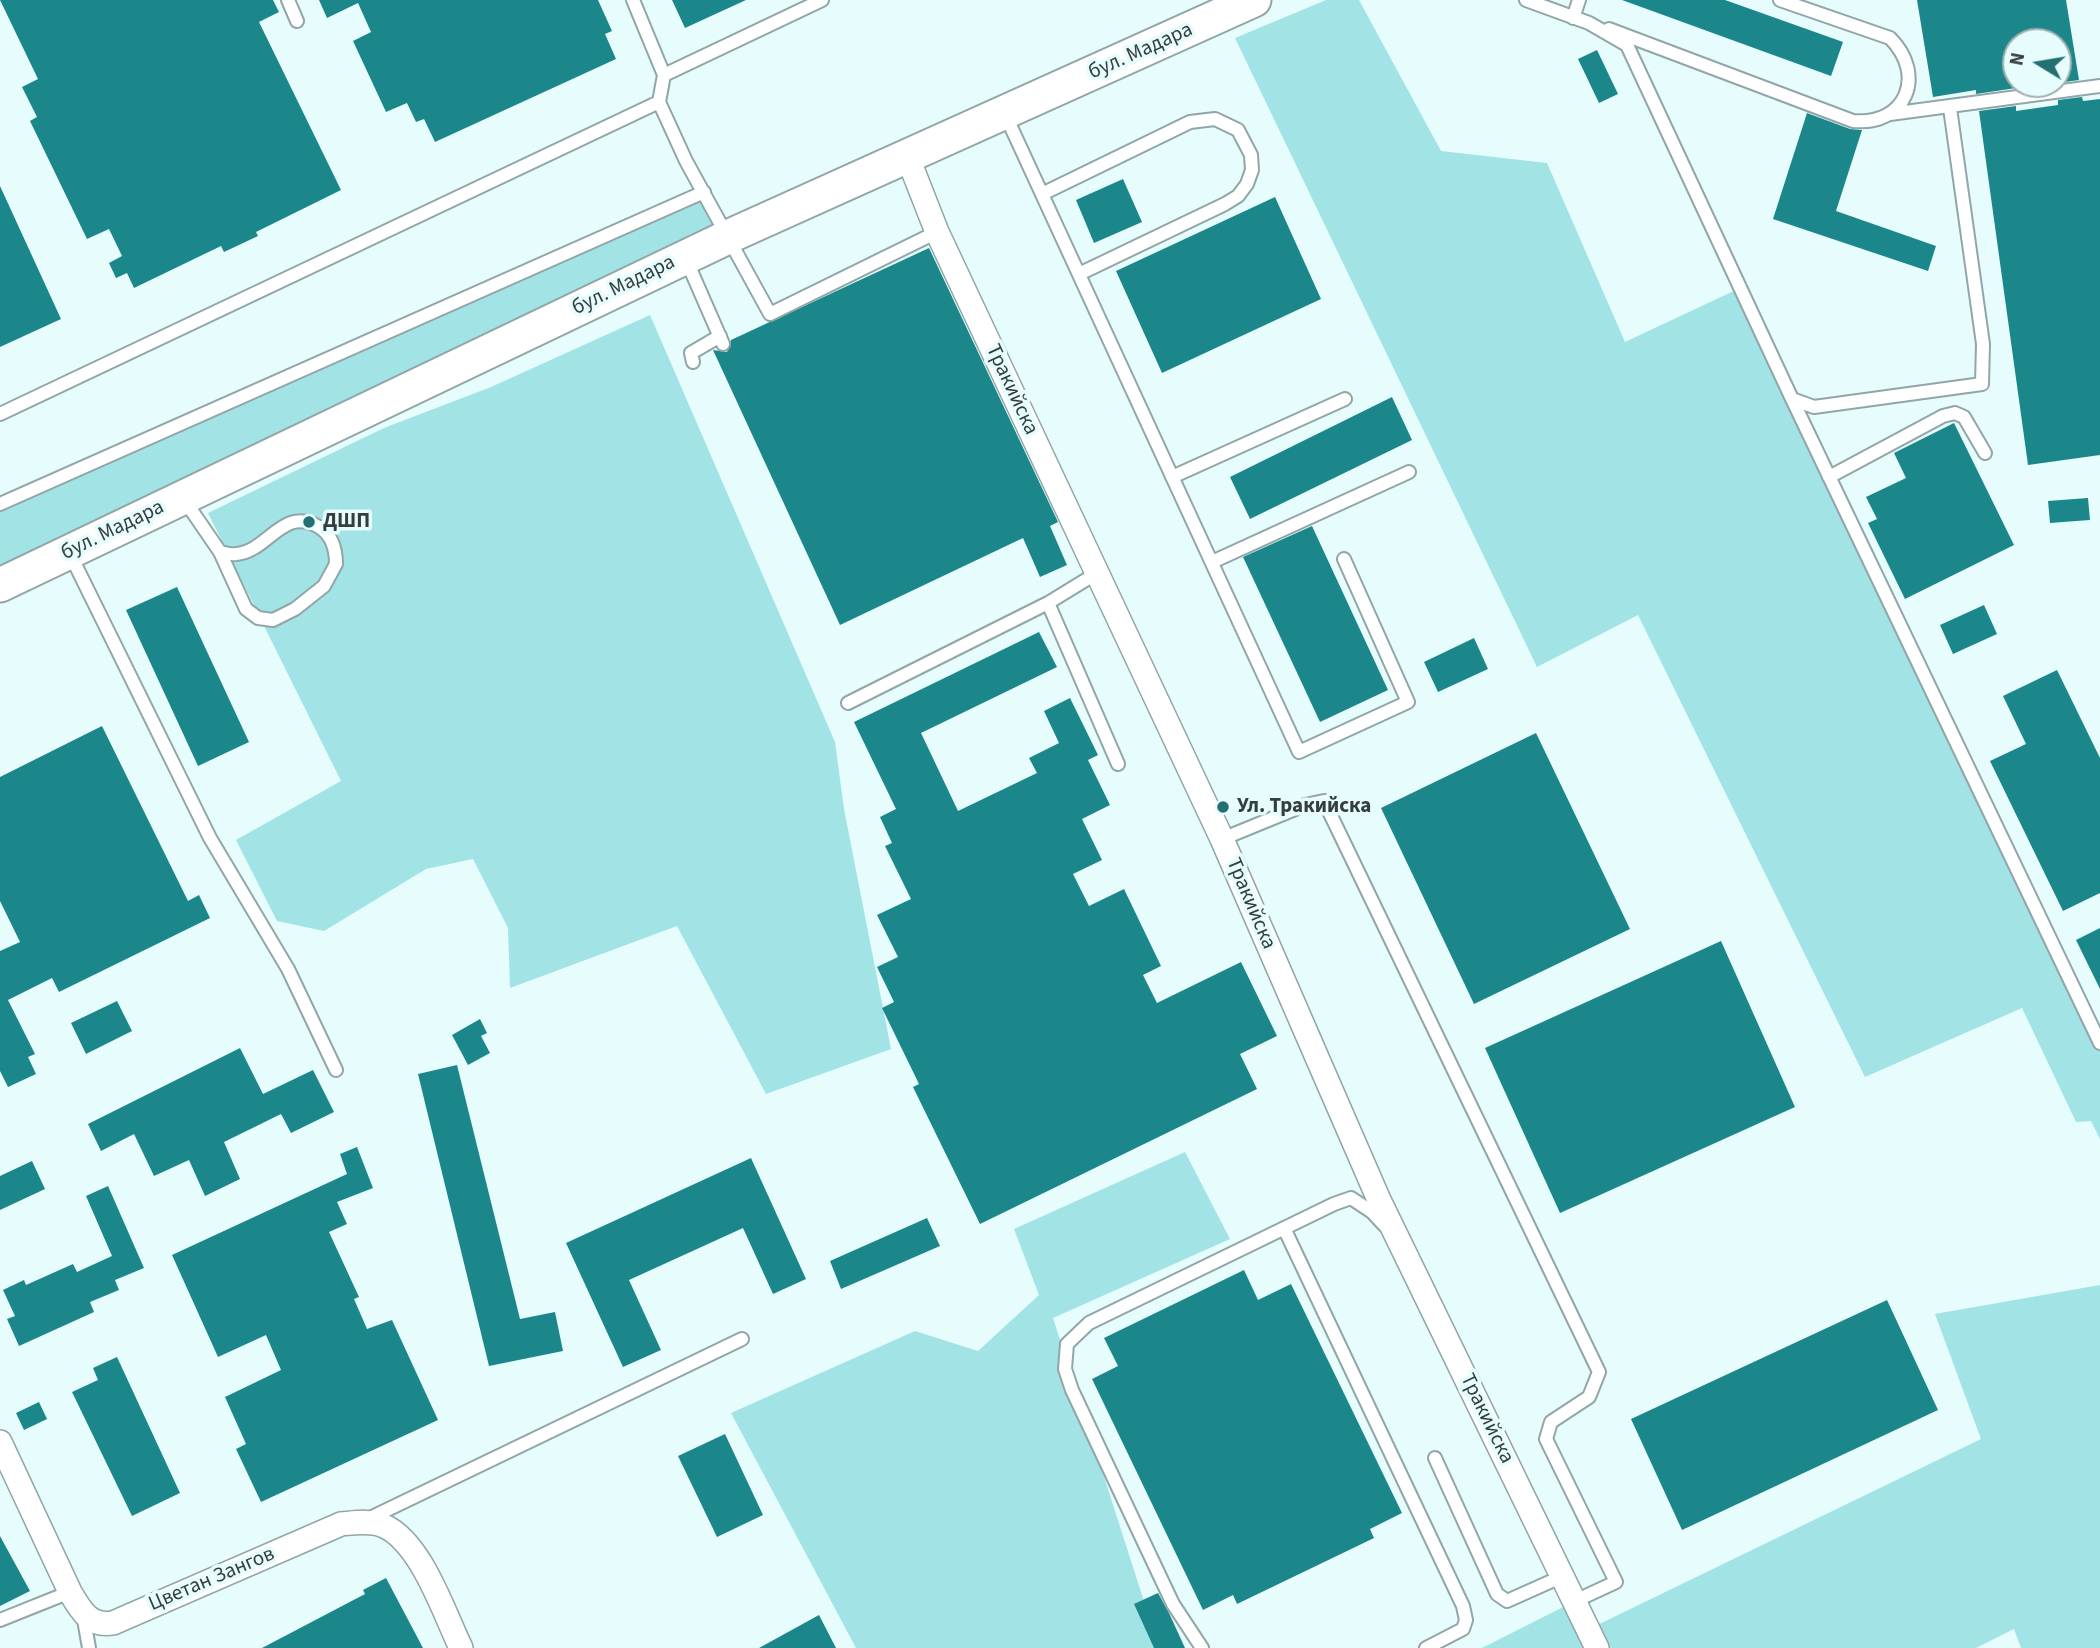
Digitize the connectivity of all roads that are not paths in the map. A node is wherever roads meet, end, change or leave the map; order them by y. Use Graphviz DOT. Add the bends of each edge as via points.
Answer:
graph roads {
  1 [pos="288,0"];
  2 [pos="633,0"];
  3 [pos="822,0"];
  4 [pos="1254,0"];
  5 [pos="1527,0"];
  6 [pos="1579,0"];
  7 [pos="1780,0"];
  8 [pos="1573,18"];
  9 [pos="297,21"];
  10 [pos="1589,23"];
  11 [pos="664,75"];
  12 [pos="2100,86"];
  13 [pos="659,102"];
  14 [pos="1950,108"];
  15 [pos="1005,114"];
  16 [pos="1891,114"];
  17 [pos="908,158"];
  18 [pos="705,192"];
  19 [pos="1042,194"];
  20 [pos="937,232"];
  21 [pos="728,237"];
  22 [pos="685,257"];
  23 [pos="1079,274"];
  24 [pos="693,362"];
  25 [pos="1345,399"];
  26 [pos="1792,399"];
  27 [pos="0,414"];
  28 [pos="1984,453"];
  29 [pos="1409,472"];
  30 [pos="1172,477"];
  31 [pos="1829,477"];
  32 [pos="183,497"];
  33 [pos="0,504"];
  34 [pos="69,552"];
  35 [pos="220,552"];
  36 [pos="1344,559"];
  37 [pos="1212,562"];
  38 [pos="1097,573"];
  39 [pos="0,585"];
  40 [pos="1048,603"];
  41 [pos="848,704"];
  42 [pos="1118,764"];
  43 [pos="1222,839"];
  44 [pos="2100,1044"];
  45 [pos="336,1070"];
  46 [pos="1284,1228"];
  47 [pos="1399,1242"];
  48 [pos="742,1339"];
  49 [pos="0,1442"];
  50 [pos="1435,1458"];
  51 [pos="363,1522"];
  52 [pos="1563,1576"];
  53 [pos="69,1591"];
  54 [pos="1575,1601"];
  55 [pos="83,1614"];
  56 [pos="0,1619"];
  57 [pos="89,1648"];
  58 [pos="461,1648"];
  59 [pos="1202,1648"];
  60 [pos="1426,1648"];
  61 [pos="1597,1648"];
  1 -- 9 [label="lane"];
  2 -- 11 [label="lane"];
  3 -- 11 [label="lane"];
  4 -- 15 [label="main road, бул. Мадара"];
  5 -- 8 [label="lane"];
  6 -- 8 [label="lane"];
  7 -- 16 [label="lane" via="1876,32 1900,48 1909,67 1909,86"];
  8 -- 10 [label="lane"];
  10 -- 16 [label="lane" via="1853,121"];
  10 -- 26 [label="lane" via="1627,45"];
  11 -- 13 [label="lane"];
  12 -- 14 [label="lane"];
  13 -- 18 [label="lane"];
  13 -- 27 [label="lane"];
  14 -- 16 [label="lane"];
  14 -- 26 [label="lane" via="1983,344 1982,384 1814,407"];
  15 -- 17 [label="main road, бул. Мадара"];
  15 -- 19 [label="lane"];
  17 -- 20 [label="street, Тракийска"];
  17 -- 21 [label="main road, бул. Мадара"];
  18 -- 21 [label="lane"];
  18 -- 33 [label="lane"];
  19 -- 23 [label="lane"];
  19 -- 23 [label="lane" via="1190,122 1215,119 1246,140 1252,170 1238,196"];
  20 -- 21 [label="lane" via="771,314"];
  20 -- 38 [label="street, Тракийска"];
  21 -- 22 [label="main road, бул. Мадара"];
  22 -- 24 [label="lane" via="721,340 691,353"];
  22 -- 32 [label="main road, бул. Мадара"];
  23 -- 30 [label="lane"];
  25 -- 30 [label="lane"];
  26 -- 31 [label="lane"];
  28 -- 31 [label="lane" via="1964,417 1955,413"];
  29 -- 37 [label="lane"];
  30 -- 37 [label="lane"];
  31 -- 44 [label="lane"];
  32 -- 34 [label="main road, бул. Мадара"];
  32 -- 35 [label="lane"];
  34 -- 39 [label="main road, бул. Мадара"];
  34 -- 45 [label="lane" via="210,838 288,969"];
  35 -- 35 [label="lane" via="246,609 265,621 280,618 314,594 332,576 336,564 330,537 315,525 300,521 282,526 237,555"];
  36 -- 37 [label="lane" via="1408,702 1299,752"];
  38 -- 40 [label="lane"];
  38 -- 43 [label="street, Тракийска"];
  40 -- 41 [label="lane"];
  40 -- 42 [label="lane"];
  43 -- 47 [label="street, Тракийска"];
  43 -- 54 [label="lane" via="1324,801 1599,1372 1589,1397 1551,1422 1546,1439 1616,1582"];
  46 -- 47 [label="lane" via="1351,1198 1372,1212"];
  46 -- 59 [label="lane" via="1089,1323 1067,1344 1065,1368 1072,1390 1173,1604"];
  46 -- 60 [label="lane" via="1463,1606 1466,1620 1462,1629"];
  47 -- 52 [label="street, Тракийска"];
  48 -- 51 [label="lane"];
  49 -- 53 [label="street"];
  50 -- 52 [label="lane" via="1497,1594 1507,1601"];
  51 -- 55 [label="street, Цветан Зангов" via="341,1524 113,1623 99,1623"];
  51 -- 58 [label="street" via="382,1525 402,1537 414,1552"];
  52 -- 54 [label="street, Тракийска"];
  53 -- 55 [label="street"];
  53 -- 56 [label="lane"];
  54 -- 61 [label="street, Тракийска"];
  55 -- 57 [label="lane"];
}
